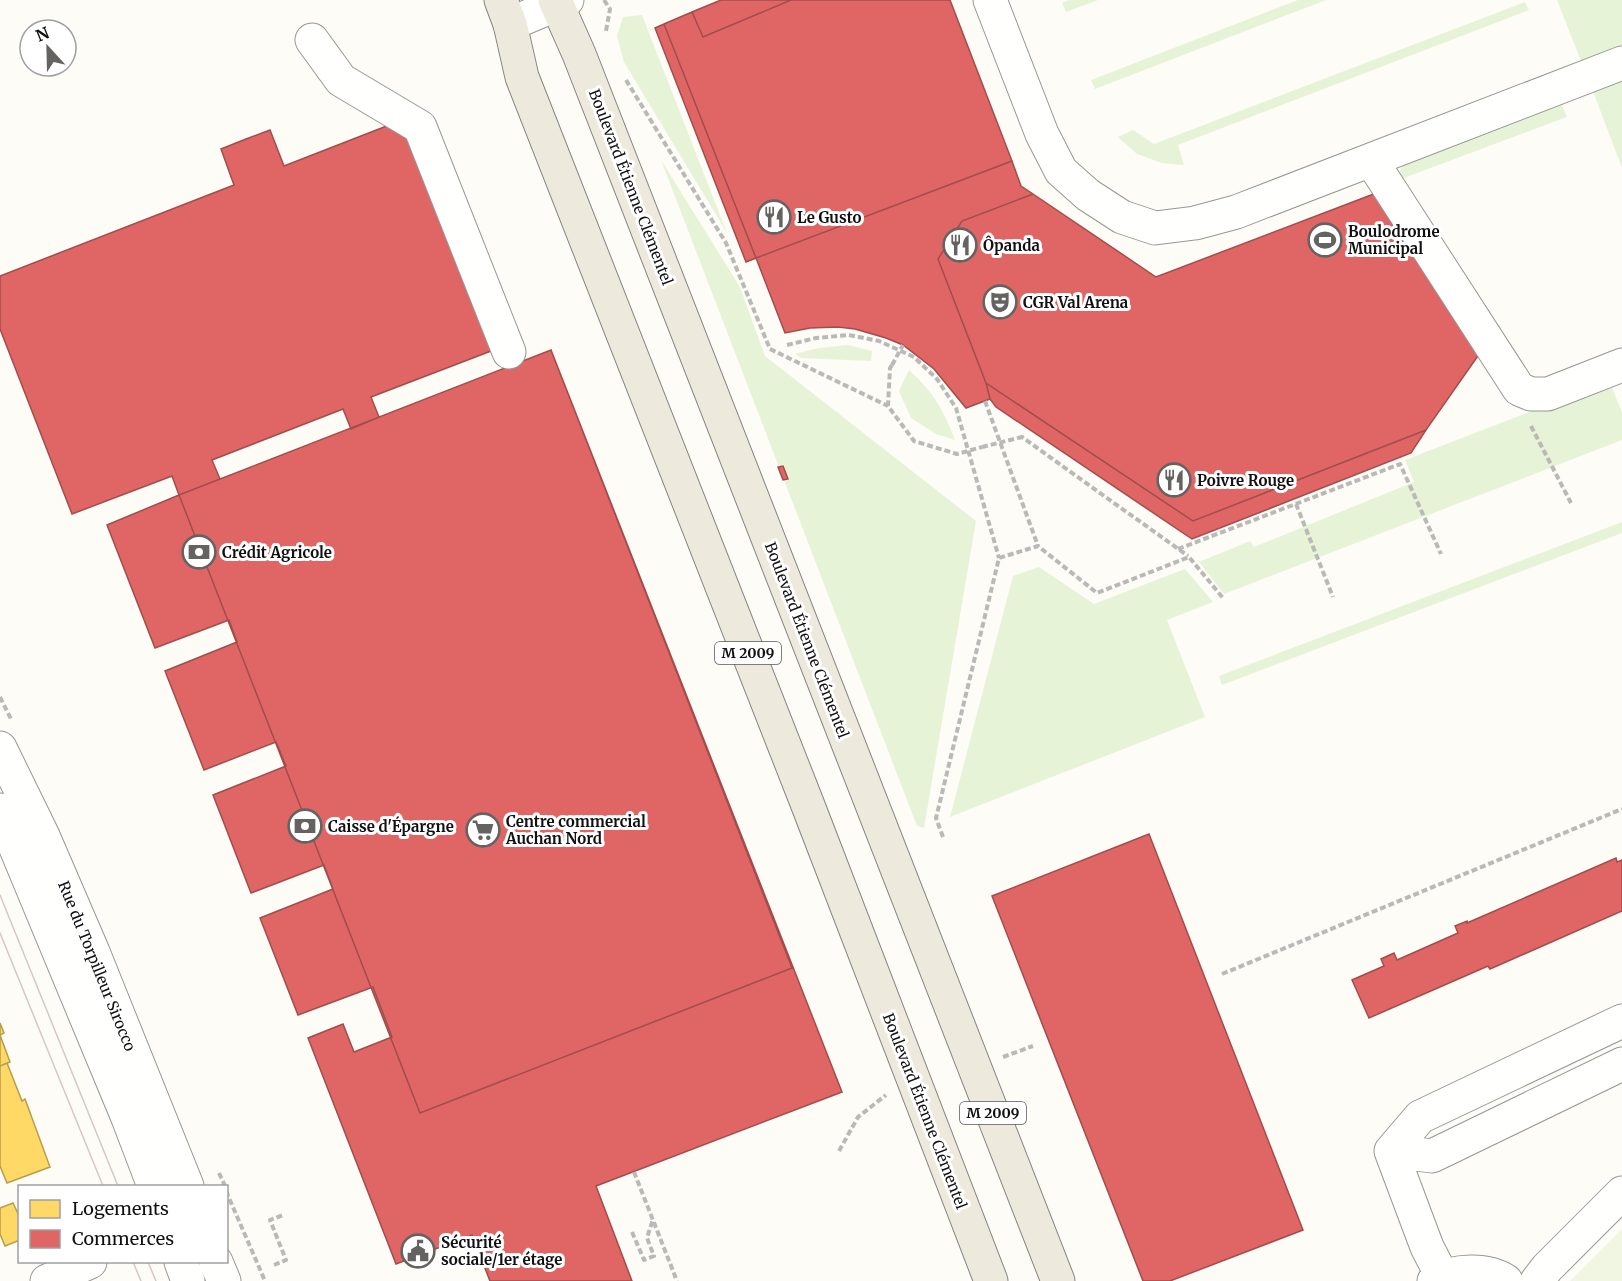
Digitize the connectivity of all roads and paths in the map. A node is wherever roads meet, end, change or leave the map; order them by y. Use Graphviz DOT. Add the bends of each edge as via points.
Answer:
graph roads {
  1 [pos="604,0"];
  2 [pos="990,0"];
  3 [pos="560,2"];
  4 [pos="506,12"];
  5 [pos="606,31"];
  6 [pos="312,40"];
  7 [pos="1622,63"];
  8 [pos="621,71"];
  9 [pos="1371,160"];
  10 [pos="787,345"];
  11 [pos="903,345"];
  12 [pos="509,352"];
  13 [pos="1622,365"];
  14 [pos="1519,389"];
  15 [pos="985,401"];
  16 [pos="888,406"];
  17 [pos="968,451"];
  18 [pos="1571,503"];
  19 [pos="1296,504"];
  20 [pos="1038,546"];
  21 [pos="1178,549"];
  22 [pos="1441,554"];
  23 [pos="1189,557"];
  24 [pos="999,558"];
  25 [pos="1333,597"];
  26 [pos="1223,598"];
  27 [pos="5,769"];
  28 [pos="1622,809"];
  29 [pos="0,810"];
  30 [pos="943,837"];
  31 [pos="1222,974"];
  32 [pos="1622,1021"];
  33 [pos="1622,1064"];
  34 [pos="1391,1151"];
  35 [pos="634,1172"];
  36 [pos="154,1185"];
  37 [pos="187,1185"];
  38 [pos="1622,1193"];
  39 [pos="228,1196"];
  40 [pos="283,1215"];
  41 [pos="653,1219"];
  42 [pos="632,1232"];
  43 [pos="88,1263"];
  44 [pos="181,1263"];
  45 [pos="216,1263"];
  46 [pos="274,1265"];
  47 [pos="1438,1279"];
  48 [pos="47,1281"];
  49 [pos="188,1281"];
  50 [pos="224,1281"];
  51 [pos="265,1281"];
  52 [pos="677,1281"];
  53 [pos="991,1281"];
  54 [pos="1058,1281"];
  55 [pos="1506,1281"];
  56 [pos="1537,1281"];
  1 -- 5 [label="path" via="610,9"];
  2 -- 9 [label="street" via="1042,134 1061,171 1122,217 1155,228 1195,223 1236,212"];
  3 -- 4 [label="street"];
  3 -- 54 [label="main road, Boulevard Étienne Clémentel / M 2009"];
  4 -- 53 [label="main road, Boulevard Étienne Clémentel / M 2009" via="522,77"];
  6 -- 12 [label="street" via="341,80 420,127"];
  7 -- 9 [label="street"];
  8 -- 16 [label="path" via="726,243 770,350"];
  9 -- 14 [label="street"];
  10 -- 17 [label="path" via="849,335 879,341 914,357 937,379 956,408"];
  11 -- 16 [label="path, bridge" via="890,368"];
  13 -- 14 [label="street" via="1548,394"];
  14 -- 18 [label="path" via="1521,405"];
  15 -- 20 [label="path"];
  16 -- 17 [label="path" via="914,441 957,454"];
  17 -- 21 [label="path, bridge" via="1022,437"];
  17 -- 24 [label="path"];
  19 -- 21 [label="path"];
  19 -- 22 [label="path" via="1400,464"];
  19 -- 25 [label="path"];
  20 -- 23 [label="path" via="1097,593"];
  20 -- 24 [label="path"];
  21 -- 23 [label="path"];
  23 -- 26 [label="path"];
  24 -- 30 [label="path" via="936,818"];
  27 -- 37 [label="street, Rue du Torpilleur Sirocco" via="44,836"];
  28 -- 31 [label="path"];
  29 -- 36 [label="street, Rue du Torpilleur Sirocco"];
  32 -- 34 [label="street" via="1420,1117"];
  33 -- 34 [label="street" via="1432,1156"];
  34 -- 47 [label="street"];
  35 -- 41 [label="path"];
  38 -- 56 [label="street"];
  39 -- 51 [label="path"];
  40 -- 46 [label="path" via="270,1221 286,1260"];
  41 -- 42 [label="path" via="647,1238 654,1256 644,1260"];
  41 -- 52 [label="path"];
  43 -- 48 [label="street"];
  44 -- 49 [label="street"];
  45 -- 50 [label="street"];
  47 -- 55 [label="street" via="1472,1272"];
}
